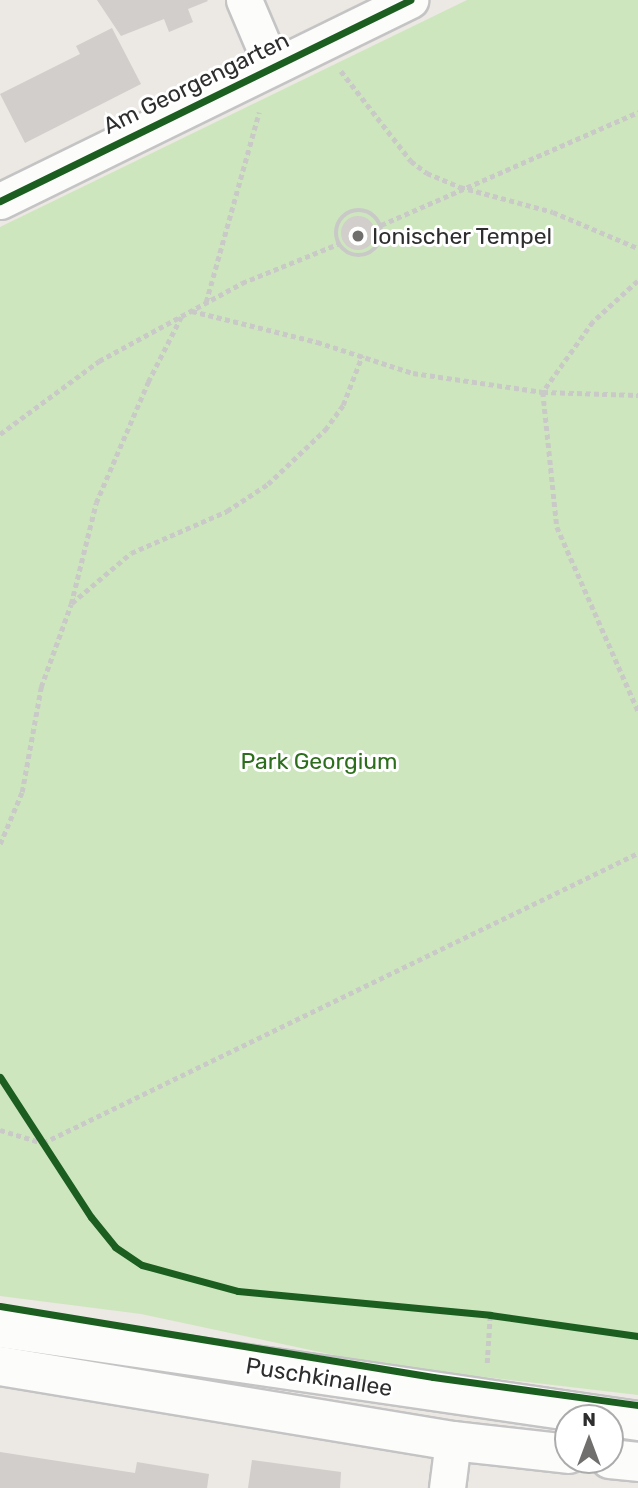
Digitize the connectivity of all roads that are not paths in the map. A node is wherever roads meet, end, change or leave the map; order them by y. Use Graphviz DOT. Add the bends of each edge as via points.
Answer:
graph roads {
  1 [pos="244,0"];
  2 [pos="411,0"];
  3 [pos="272,66"];
  4 [pos="0,201"];
  5 [pos="0,1328"];
  6 [pos="0,1366"];
  7 [pos="638,1421"];
  8 [pos="453,1441"];
  9 [pos="554,1452"];
  10 [pos="447,1488"];
  1 -- 3 [label="street"];
  2 -- 3 [label="street, Am Georgengarten"];
  3 -- 4 [label="street, Am Georgengarten"];
  5 -- 7 [label="main road, Puschkinallee"];
  6 -- 8 [label="main road, Puschkinallee"];
  8 -- 9 [label="main road, Puschkinallee"];
  8 -- 10 [label="street"];
}
